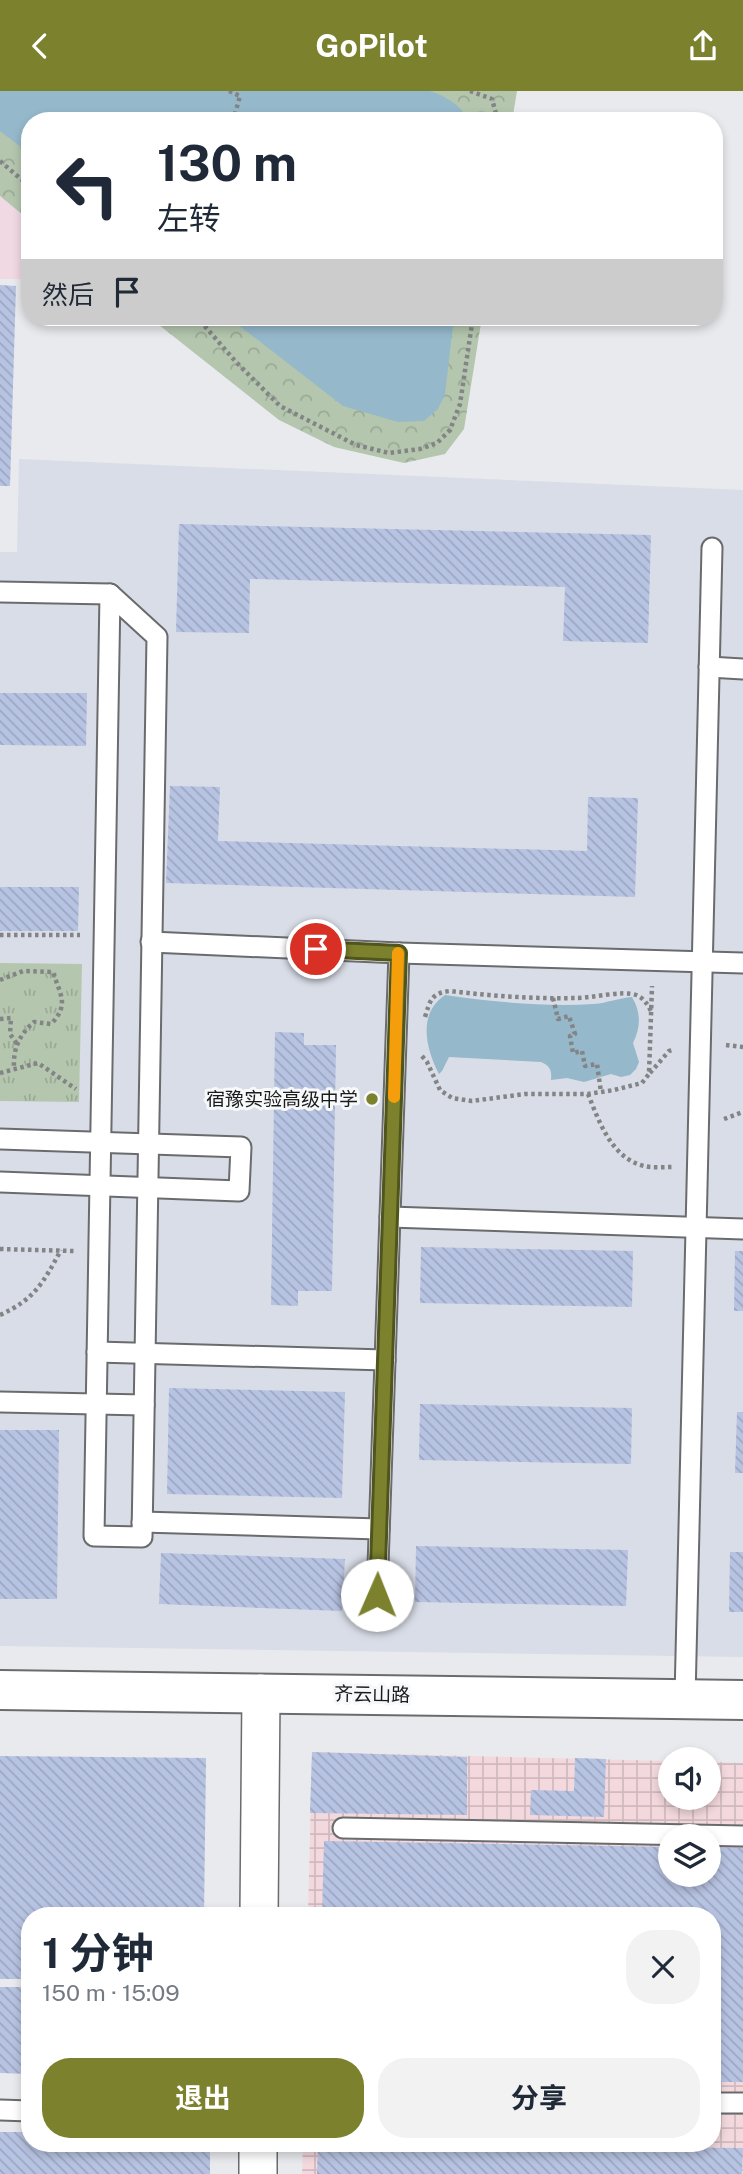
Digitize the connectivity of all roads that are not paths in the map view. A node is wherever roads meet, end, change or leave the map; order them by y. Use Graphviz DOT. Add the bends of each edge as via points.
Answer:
graph roads {
  1 [pos="712,548"];
  2 [pos="0,593"];
  3 [pos="110,594"];
  4 [pos="709,667"];
  5 [pos="743,669"];
  6 [pos="151,942"];
  7 [pos="399,953"];
  8 [pos="702,962"];
  9 [pos="743,963"];
  10 [pos="0,1139"];
  11 [pos="101,1143"];
  12 [pos="148,1145"];
  13 [pos="0,1182"];
  14 [pos="100,1186"];
  15 [pos="148,1187"];
  16 [pos="390,1217"];
  17 [pos="696,1228"];
  18 [pos="743,1229"];
  19 [pos="97,1352"];
  20 [pos="145,1353"];
  21 [pos="385,1360"];
  22 [pos="0,1402"];
  23 [pos="96,1404"];
  24 [pos="144,1405"];
  25 [pos="142,1522"];
  26 [pos="379,1529"];
  27 [pos="377,1595"];
  28 [pos="0,1690"];
  29 [pos="261,1693"];
  30 [pos="685,1698"];
  31 [pos="743,1700"];
  32 [pos="343,1828"];
  33 [pos="743,1836"];
  34 [pos="259,1907"];
  35 [pos="721,2102"];
  36 [pos="743,2103"];
  37 [pos="0,2111"];
  38 [pos="21,2111"];
  39 [pos="258,2152"];
  40 [pos="258,2174"];
  1 -- 4 [label="lane"];
  2 -- 3 [label="lane"];
  3 -- 6 [label="lane" via="157,637"];
  3 -- 11 [label="lane"];
  4 -- 5 [label="lane"];
  4 -- 8 [label="lane"];
  6 -- 7 [label="lane"];
  6 -- 12 [label="lane"];
  7 -- 8 [label="lane"];
  7 -- 16 [label="lane"];
  8 -- 9 [label="lane"];
  8 -- 17 [label="lane"];
  10 -- 11 [label="lane"];
  11 -- 12 [label="lane"];
  11 -- 14 [label="lane"];
  12 -- 15 [label="lane"];
  12 -- 15 [label="lane" via="241,1147 239,1191"];
  13 -- 14 [label="lane"];
  14 -- 15 [label="lane"];
  14 -- 19 [label="lane"];
  15 -- 20 [label="lane"];
  16 -- 17 [label="lane"];
  16 -- 21 [label="lane"];
  17 -- 18 [label="lane"];
  17 -- 30 [label="lane"];
  19 -- 20 [label="lane"];
  19 -- 23 [label="lane"];
  20 -- 21 [label="lane"];
  20 -- 24 [label="lane"];
  21 -- 26 [label="lane"];
  22 -- 23 [label="lane"];
  23 -- 24 [label="lane"];
  23 -- 25 [label="lane" via="94,1537 142,1537"];
  24 -- 25 [label="lane"];
  25 -- 26 [label="lane"];
  26 -- 27 [label="lane"];
  28 -- 29 [label="street, 齐云山路"];
  29 -- 30 [label="street, 齐云山路"];
  29 -- 34 [label="street"];
  30 -- 31 [label="street, 齐云山路"];
  32 -- 33 [label="lane"];
  35 -- 36 [label="lane"];
  37 -- 38 [label="lane"];
  39 -- 40 [label="street"];
}
